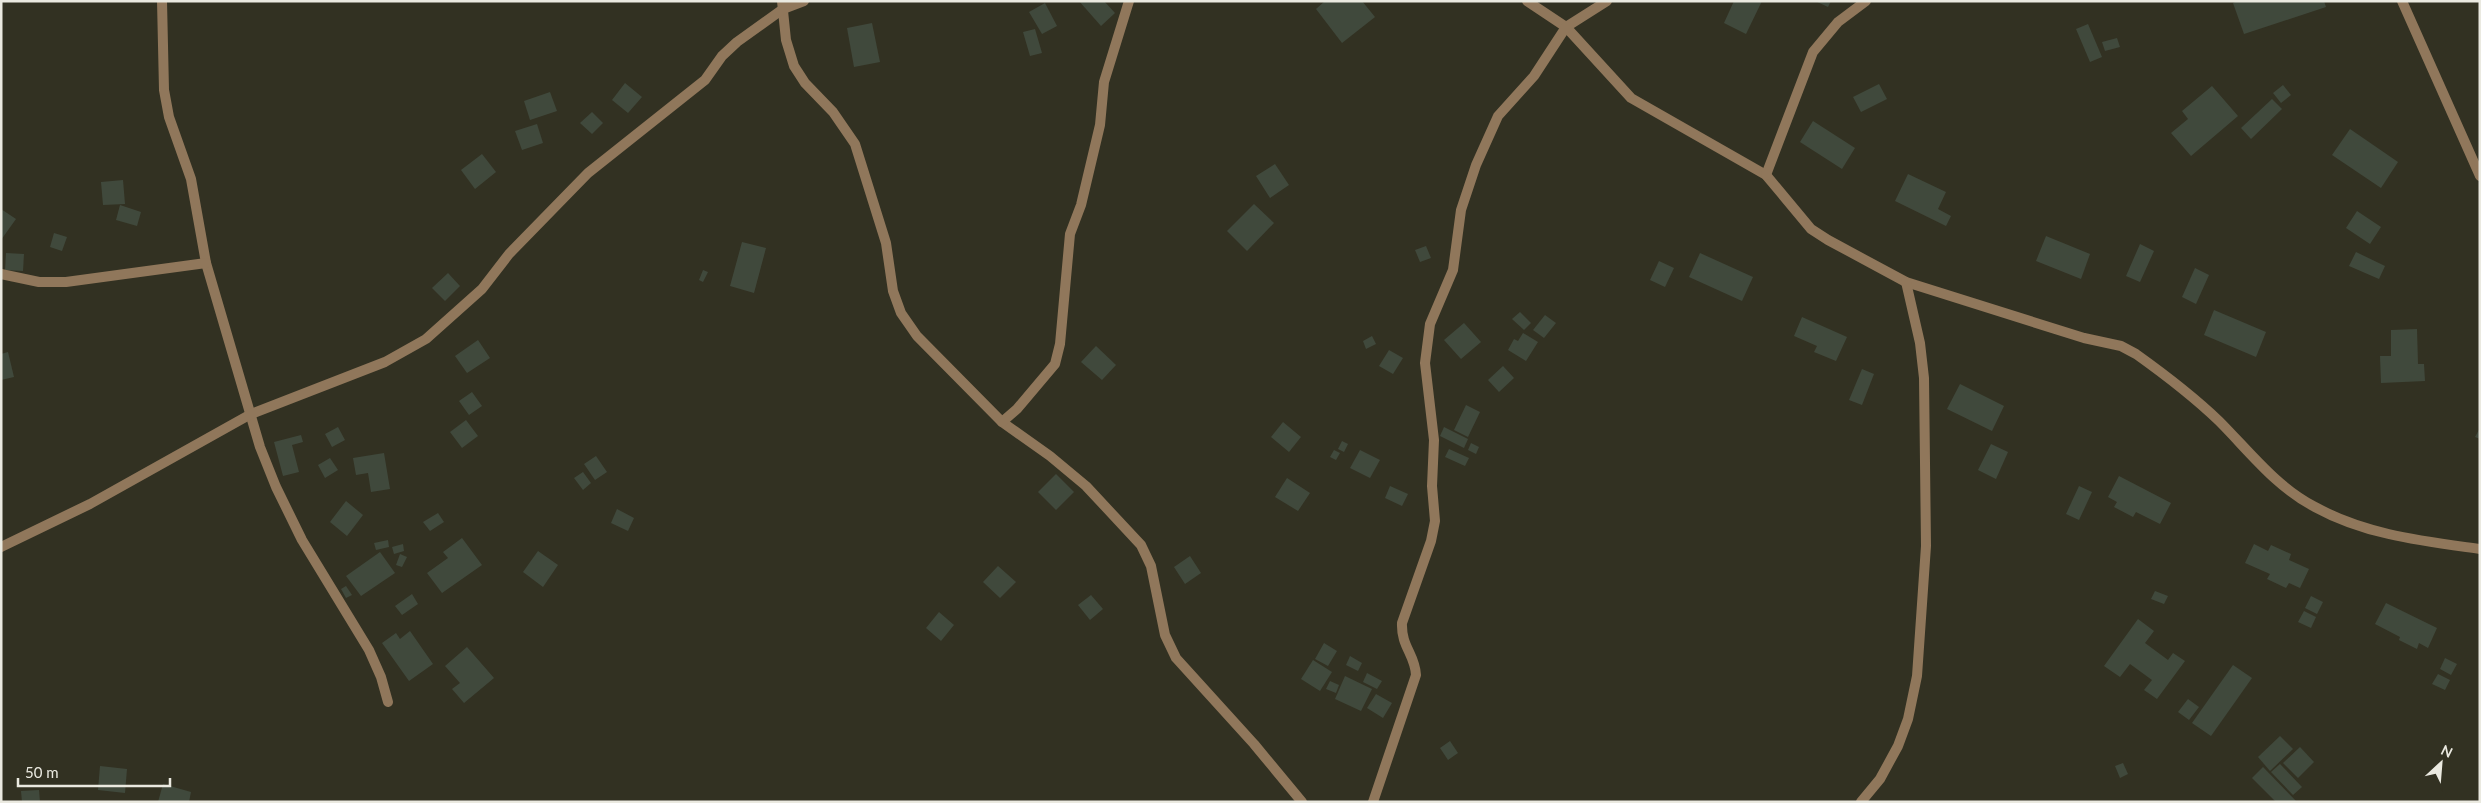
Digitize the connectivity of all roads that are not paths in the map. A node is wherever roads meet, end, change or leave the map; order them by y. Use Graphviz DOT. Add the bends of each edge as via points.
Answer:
graph roads {
  1 [pos="162,1"];
  2 [pos="804,1"];
  3 [pos="1129,1"];
  4 [pos="1528,1"];
  5 [pos="1607,1"];
  6 [pos="1866,1"];
  7 [pos="2402,1"];
  8 [pos="783,5"];
  9 [pos="1566,26"];
  10 [pos="1766,175"];
  11 [pos="2480,176"];
  12 [pos="206,263"];
  13 [pos="1,274"];
  14 [pos="1906,282"];
  15 [pos="251,414"];
  16 [pos="1002,422"];
  17 [pos="1,547"];
  18 [pos="2480,549"];
  19 [pos="388,702"];
  20 [pos="1302,802"];
  21 [pos="1373,802"];
  22 [pos="1861,802"];
  1 -- 12 [label="street" via="164,90 171,124 190,179"];
  2 -- 8 [label="street"];
  3 -- 16 [label="street" via="1104,82 1100,125 1081,205 1070,234 1060,344 1055,364"];
  4 -- 9 [label="street"];
  5 -- 9 [label="street"];
  6 -- 10 [label="street" via="1838,22 1813,52"];
  7 -- 11 [label="street"];
  8 -- 15 [label="street" via="722,56 705,80 570,190 509,254 482,288 426,339 385,362"];
  8 -- 16 [label="street" via="786,40 794,66 855,144 886,243 893,292 901,312 917,336"];
  9 -- 10 [label="street" via="1631,98"];
  9 -- 21 [label="street" via="1534,76 1498,116 1490,132 1461,210 1453,270 1430,324 1425,363 1434,440 1432,486 1435,521 1402,623 1401,635 1416,665 1414,686"];
  10 -- 14 [label="street" via="1811,229"];
  12 -- 13 [label="street" via="66,282 38,282"];
  12 -- 15 [label="street"];
  14 -- 18 [label="street" via="2084,338 2121,346 2154,367 2218,421 2254,460 2314,507 2356,525 2398,537"];
  14 -- 22 [label="street" via="1920,343 1924,378 1926,546 1917,676 1908,720 1898,746 1880,779"];
  15 -- 17 [label="street" via="90,504"];
  15 -- 19 [label="street" via="276,487 302,540 369,650"];
  16 -- 20 [label="street" via="1086,486 1141,545 1151,566 1165,635 1176,658"];
}
